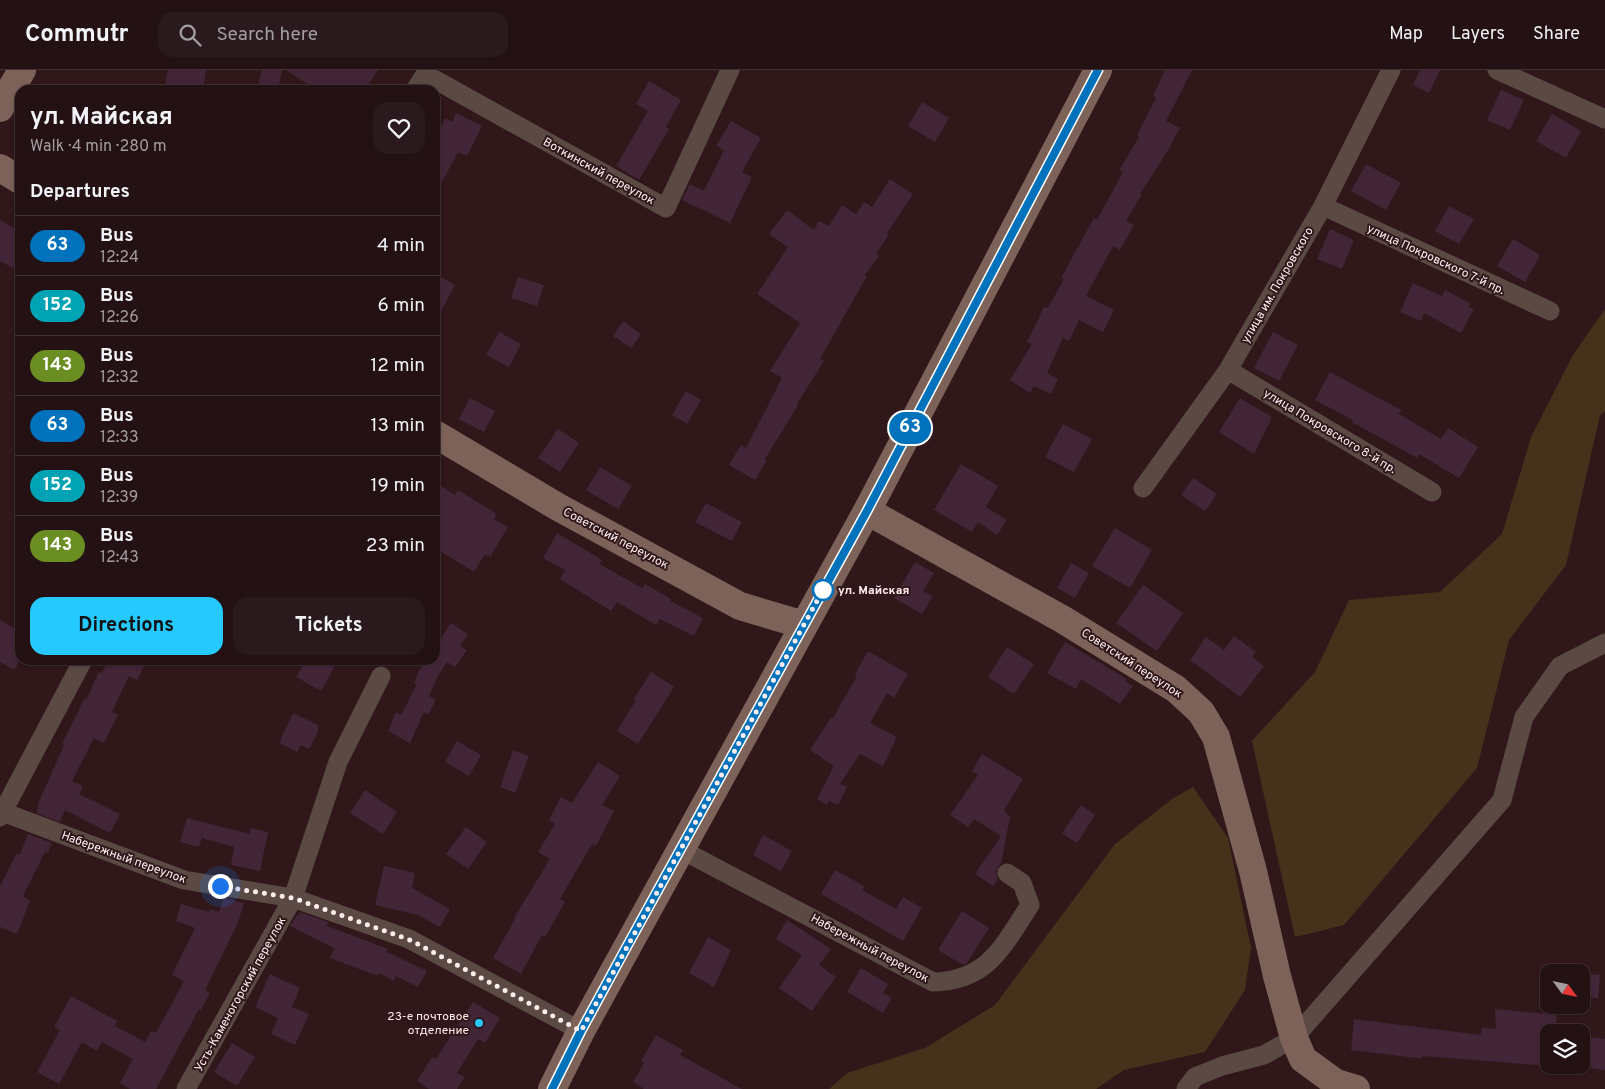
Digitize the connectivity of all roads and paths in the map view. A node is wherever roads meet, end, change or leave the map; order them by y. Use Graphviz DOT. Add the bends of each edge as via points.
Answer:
graph roads {
  1 [pos="22,70"];
  2 [pos="730,70"];
  3 [pos="1098,70"];
  4 [pos="1391,70"];
  5 [pos="1497,70"];
  6 [pos="427,72"];
  7 [pos="418,85"];
  8 [pos="0,108"];
  9 [pos="1605,118"];
  10 [pos="0,168"];
  11 [pos="15,177"];
  12 [pos="1323,206"];
  13 [pos="1550,311"];
  14 [pos="1228,370"];
  15 [pos="440,437"];
  16 [pos="1142,488"];
  17 [pos="1432,492"];
  18 [pos="867,511"];
  19 [pos="804,625"];
  20 [pos="1605,643"];
  21 [pos="81,665"];
  22 [pos="382,676"];
  23 [pos="1,813"];
  24 [pos="680,849"];
  25 [pos="1007,873"];
  26 [pos="293,898"];
  27 [pos="581,1031"];
  28 [pos="1294,1038"];
  29 [pos="1191,1083"];
  30 [pos="186,1089"];
  31 [pos="552,1089"];
  32 [pos="1356,1089"];
  1 -- 8 [label="street"];
  2 -- 6 [label="street, Воткинский переулок" via="666,208"];
  3 -- 18 [label="street"];
  4 -- 12 [label="street, улица им. Покровского"];
  5 -- 9 [label="street"];
  6 -- 7 [label="street"];
  10 -- 11 [label="street"];
  12 -- 13 [label="street, улица Покровского 7-й пр."];
  12 -- 14 [label="street, улица им. Покровского"];
  14 -- 16 [label="street, улица им. Покровского"];
  14 -- 17 [label="street, улица Покровского 8-й пр."];
  15 -- 19 [label="street, Советский переулок" via="558,507 740,606"];
  18 -- 19 [label="street"];
  18 -- 28 [label="street, Советский переулок" via="1070,624 1176,688 1201,712 1216,737"];
  19 -- 24 [label="street"];
  20 -- 28 [label="street" via="1560,666 1524,717 1502,800"];
  21 -- 23 [label="street"];
  22 -- 26 [label="street, Усть-Каменогорский переулок" via="338,762"];
  23 -- 26 [label="street, Набережный переулок" via="184,880"];
  24 -- 25 [label="street, Набережный переулок" via="933,982 950,982 978,971 1001,949 1030,905 1022,883"];
  24 -- 27 [label="street"];
  26 -- 27 [label="street, Набережный переулок" via="410,940"];
  26 -- 30 [label="street, Усть-Каменогорский переулок"];
  27 -- 31 [label="street"];
  28 -- 29 [label="street" via="1264,1055 1222,1066"];
  28 -- 32 [label="street, Советский переулок" via="1303,1059 1336,1084"];
}
